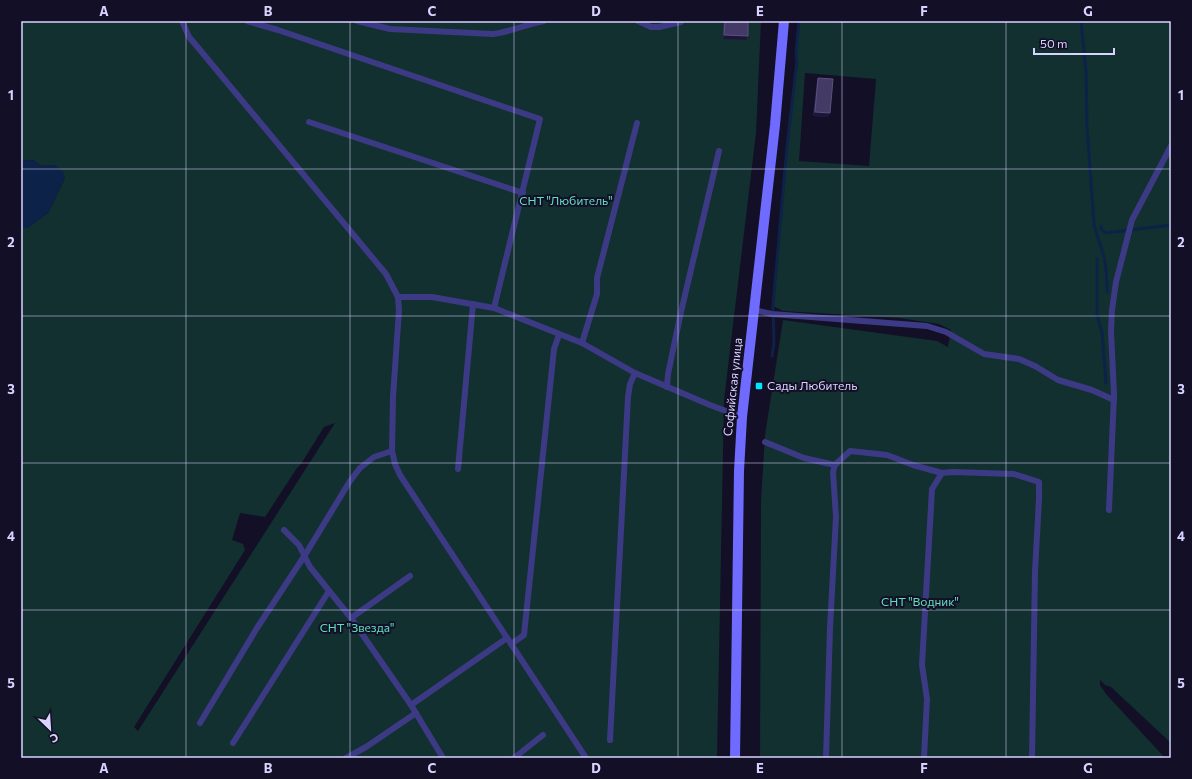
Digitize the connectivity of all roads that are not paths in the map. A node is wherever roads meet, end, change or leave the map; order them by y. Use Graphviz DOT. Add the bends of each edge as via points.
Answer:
graph roads {
  1 [pos="182,21"];
  2 [pos="247,21"];
  3 [pos="356,21"];
  4 [pos="544,21"];
  5 [pos="638,21"];
  6 [pos="784,21"];
  7 [pos="681,22"];
  8 [pos="309,122"];
  9 [pos="637,123"];
  10 [pos="1171,146"];
  11 [pos="719,151"];
  12 [pos="523,193"];
  13 [pos="398,297"];
  14 [pos="473,304"];
  15 [pos="494,308"];
  16 [pos="754,310"];
  17 [pos="559,335"];
  18 [pos="582,344"];
  19 [pos="635,372"];
  20 [pos="667,387"];
  21 [pos="1114,400"];
  22 [pos="742,417"];
  23 [pos="765,442"];
  24 [pos="392,451"];
  25 [pos="835,465"];
  26 [pos="458,469"];
  27 [pos="942,473"];
  28 [pos="1109,510"];
  29 [pos="284,530"];
  30 [pos="305,555"];
  31 [pos="410,576"];
  32 [pos="329,591"];
  33 [pos="351,618"];
  34 [pos="507,638"];
  35 [pos="511,644"];
  36 [pos="411,705"];
  37 [pos="416,713"];
  38 [pos="200,723"];
  39 [pos="543,736"];
  40 [pos="610,740"];
  41 [pos="234,743"];
  42 [pos="346,758"];
  43 [pos="443,758"];
  44 [pos="514,758"];
  45 [pos="586,758"];
  46 [pos="735,758"];
  47 [pos="826,758"];
  48 [pos="924,758"];
  49 [pos="1032,758"];
  1 -- 13 [label="lane" via="189,37 386,274"];
  2 -- 12 [label="lane" via="540,118"];
  3 -- 4 [label="lane" via="390,29 493,34"];
  5 -- 7 [label="lane" via="650,27"];
  6 -- 16 [label="main road, Софийская улица"];
  8 -- 12 [label="lane"];
  9 -- 18 [label="lane" via="598,278 597,294"];
  10 -- 21 [label="lane" via="1132,220 1116,282 1111,331"];
  11 -- 20 [label="lane" via="681,312"];
  12 -- 15 [label="lane"];
  13 -- 14 [label="lane" via="432,297"];
  13 -- 24 [label="lane" via="392,396"];
  14 -- 15 [label="lane"];
  14 -- 26 [label="lane"];
  15 -- 17 [label="lane"];
  16 -- 21 [label="lane" via="772,314 937,328 984,354 1019,359 1058,380 1092,390"];
  16 -- 22 [label="main road, Софийская улица"];
  17 -- 18 [label="lane"];
  17 -- 35 [label="lane" via="554,349 524,635"];
  18 -- 19 [label="lane"];
  19 -- 20 [label="lane"];
  19 -- 40 [label="lane" via="628,397"];
  20 -- 22 [label="lane"];
  21 -- 28 [label="lane"];
  22 -- 46 [label="main road, Софийская улица"];
  23 -- 25 [label="lane" via="804,458"];
  24 -- 30 [label="lane" via="374,457 360,468"];
  24 -- 34 [label="lane" via="400,475"];
  25 -- 27 [label="lane" via="850,452 887,456"];
  25 -- 47 [label="lane" via="836,517"];
  27 -- 48 [label="lane" via="932,489 922,665 927,699"];
  27 -- 49 [label="lane" via="1014,474 1039,482"];
  29 -- 30 [label="lane"];
  30 -- 32 [label="lane" via="310,567"];
  30 -- 38 [label="lane" via="257,628"];
  31 -- 33 [label="lane"];
  32 -- 33 [label="lane"];
  32 -- 41 [label="lane"];
  33 -- 36 [label="lane"];
  34 -- 35 [label="lane"];
  34 -- 36 [label="lane"];
  35 -- 45 [label="lane"];
  36 -- 37 [label="lane"];
  37 -- 42 [label="lane"];
  37 -- 43 [label="lane"];
  39 -- 44 [label="lane"];
}
